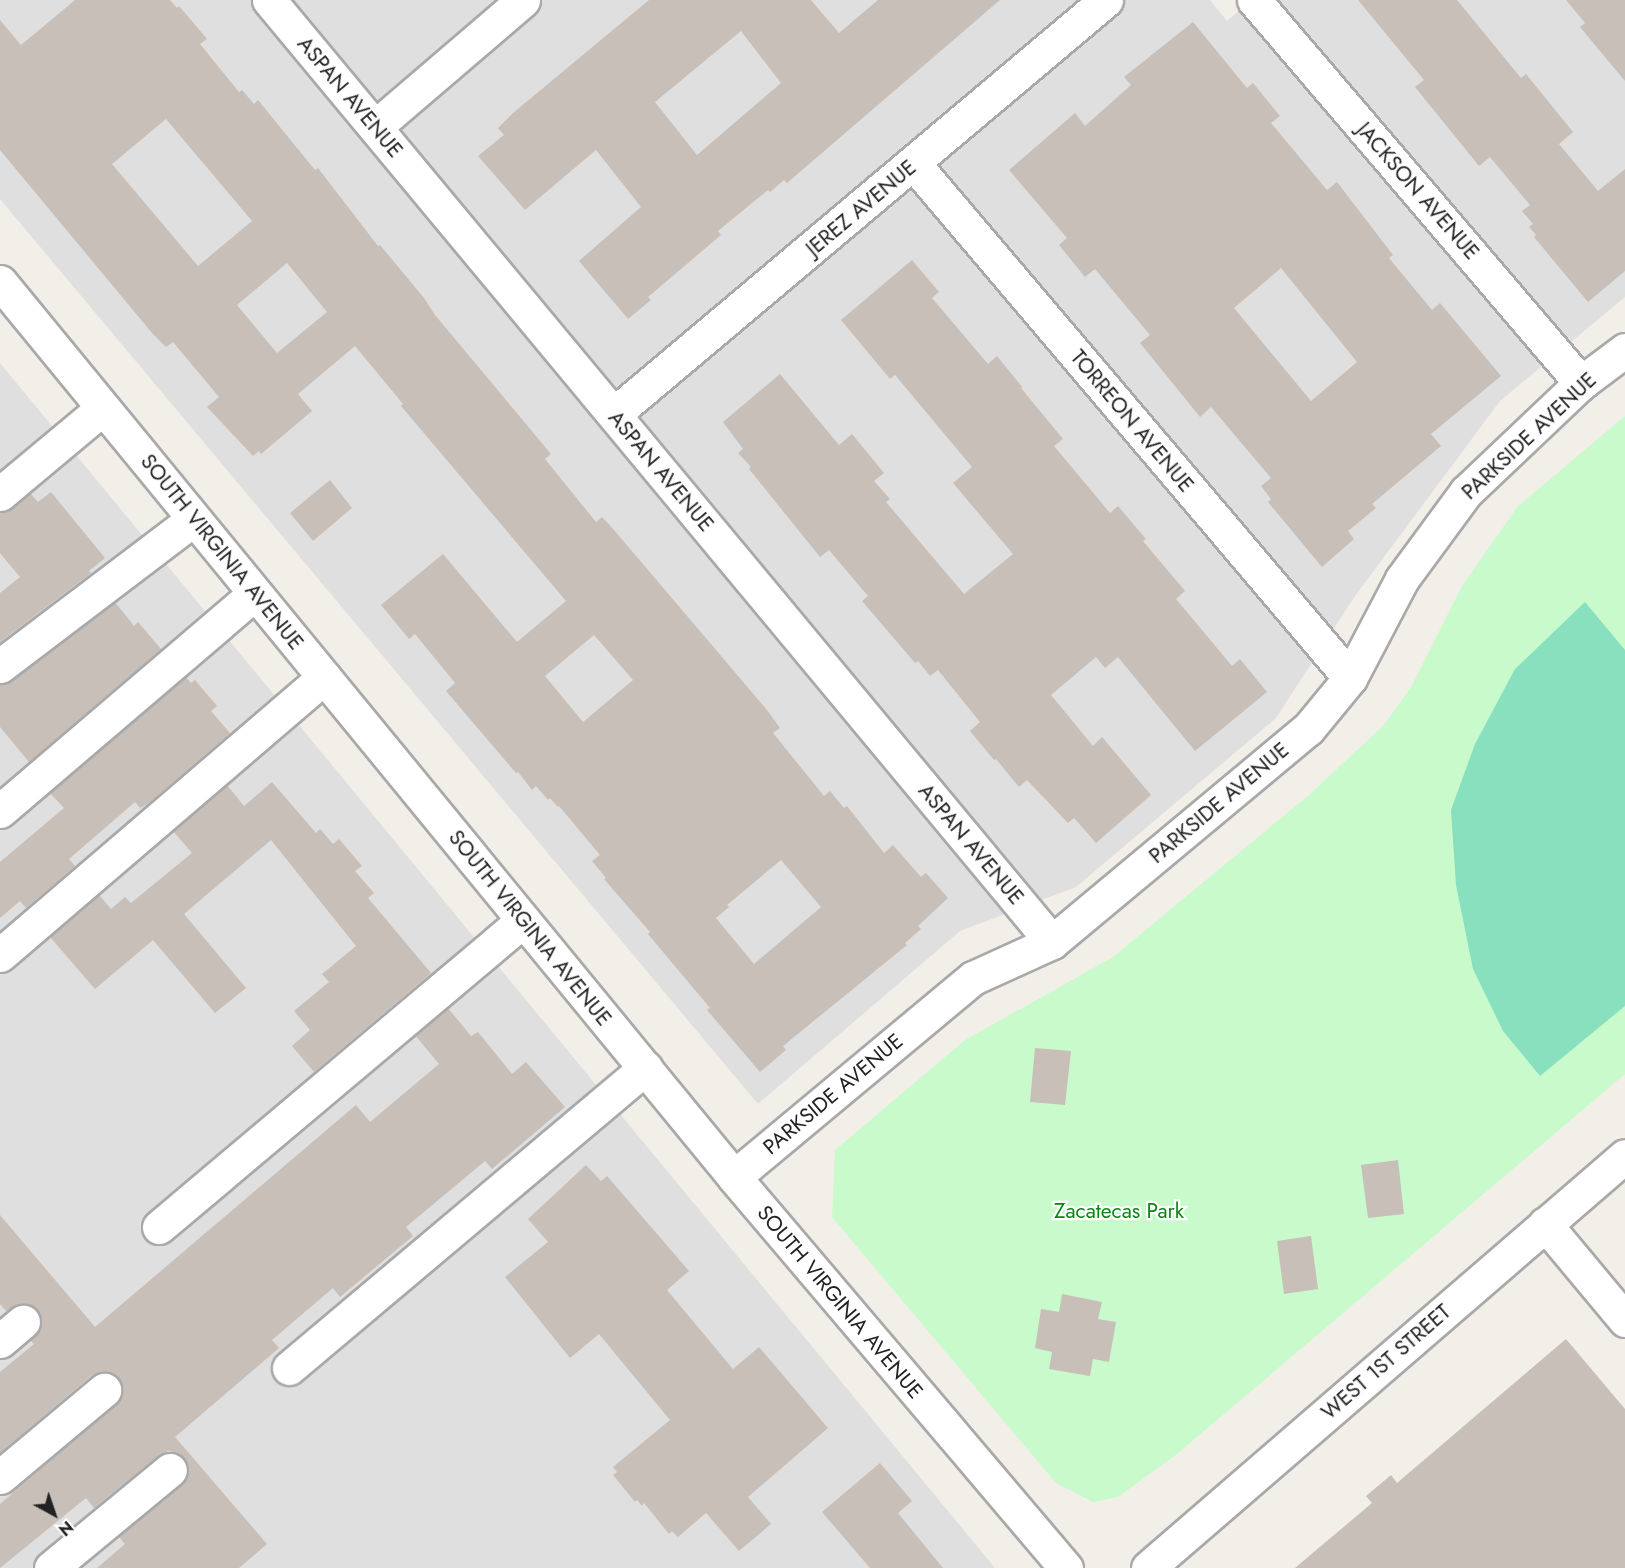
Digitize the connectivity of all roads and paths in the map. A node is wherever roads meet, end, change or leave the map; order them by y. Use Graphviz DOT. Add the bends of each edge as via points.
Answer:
graph roads {
  1 [pos="269,0"];
  2 [pos="523,0"];
  3 [pos="1106,0"];
  4 [pos="1254,0"];
  5 [pos="375,127"];
  6 [pos="914,164"];
  7 [pos="0,282"];
  8 [pos="1625,350"];
  9 [pos="1581,383"];
  10 [pos="103,408"];
  11 [pos="614,414"];
  12 [pos="0,494"];
  13 [pos="194,519"];
  14 [pos="255,593"];
  15 [pos="0,666"];
  16 [pos="324,677"];
  17 [pos="1350,678"];
  18 [pos="0,811"];
  19 [pos="523,920"];
  20 [pos="1052,942"];
  21 [pos="0,956"];
  22 [pos="645,1068"];
  23 [pos="1625,1156"];
  24 [pos="734,1177"];
  25 [pos="1545,1224"];
  26 [pos="159,1227"];
  27 [pos="1625,1320"];
  28 [pos="289,1368"];
  29 [pos="104,1390"];
  30 [pos="170,1470"];
  31 [pos="0,1477"];
  32 [pos="51,1568"];
  33 [pos="1066,1568"];
  34 [pos="1148,1568"];
  1 -- 5 [label="street, ASPAN AVENUE"];
  2 -- 5 [label="street"];
  3 -- 6 [label="street, JEREZ AVENUE"];
  4 -- 9 [label="street, JACKSON AVENUE"];
  5 -- 11 [label="street, ASPAN AVENUE"];
  6 -- 11 [label="street, JEREZ AVENUE"];
  6 -- 17 [label="street, TORREON AVENUE"];
  7 -- 10 [label="street, SOUTH VIRGINIA AVENUE"];
  8 -- 9 [label="street, PARKSIDE AVENUE"];
  9 -- 17 [label="street, PARKSIDE AVENUE" via="1466,492 1402,579"];
  10 -- 12 [label="street"];
  10 -- 13 [label="street, SOUTH VIRGINIA AVENUE"];
  11 -- 20 [label="street, ASPAN AVENUE"];
  13 -- 14 [label="street, SOUTH VIRGINIA AVENUE"];
  13 -- 15 [label="street"];
  14 -- 16 [label="street, SOUTH VIRGINIA AVENUE"];
  14 -- 18 [label="street"];
  16 -- 19 [label="street, SOUTH VIRGINIA AVENUE"];
  16 -- 21 [label="street"];
  17 -- 20 [label="street, PARKSIDE AVENUE" via="1308,729"];
  19 -- 22 [label="street, SOUTH VIRGINIA AVENUE"];
  19 -- 26 [label="street"];
  20 -- 24 [label="street, PARKSIDE AVENUE" via="973,978"];
  22 -- 24 [label="street, SOUTH VIRGINIA AVENUE"];
  22 -- 28 [label="street"];
  23 -- 25 [label="street, WEST 1ST STREET"];
  24 -- 33 [label="street, SOUTH VIRGINIA AVENUE"];
  25 -- 27 [label="street"];
  25 -- 34 [label="street, WEST 1ST STREET"];
  29 -- 31 [label="street"];
  30 -- 32 [label="street"];
}
